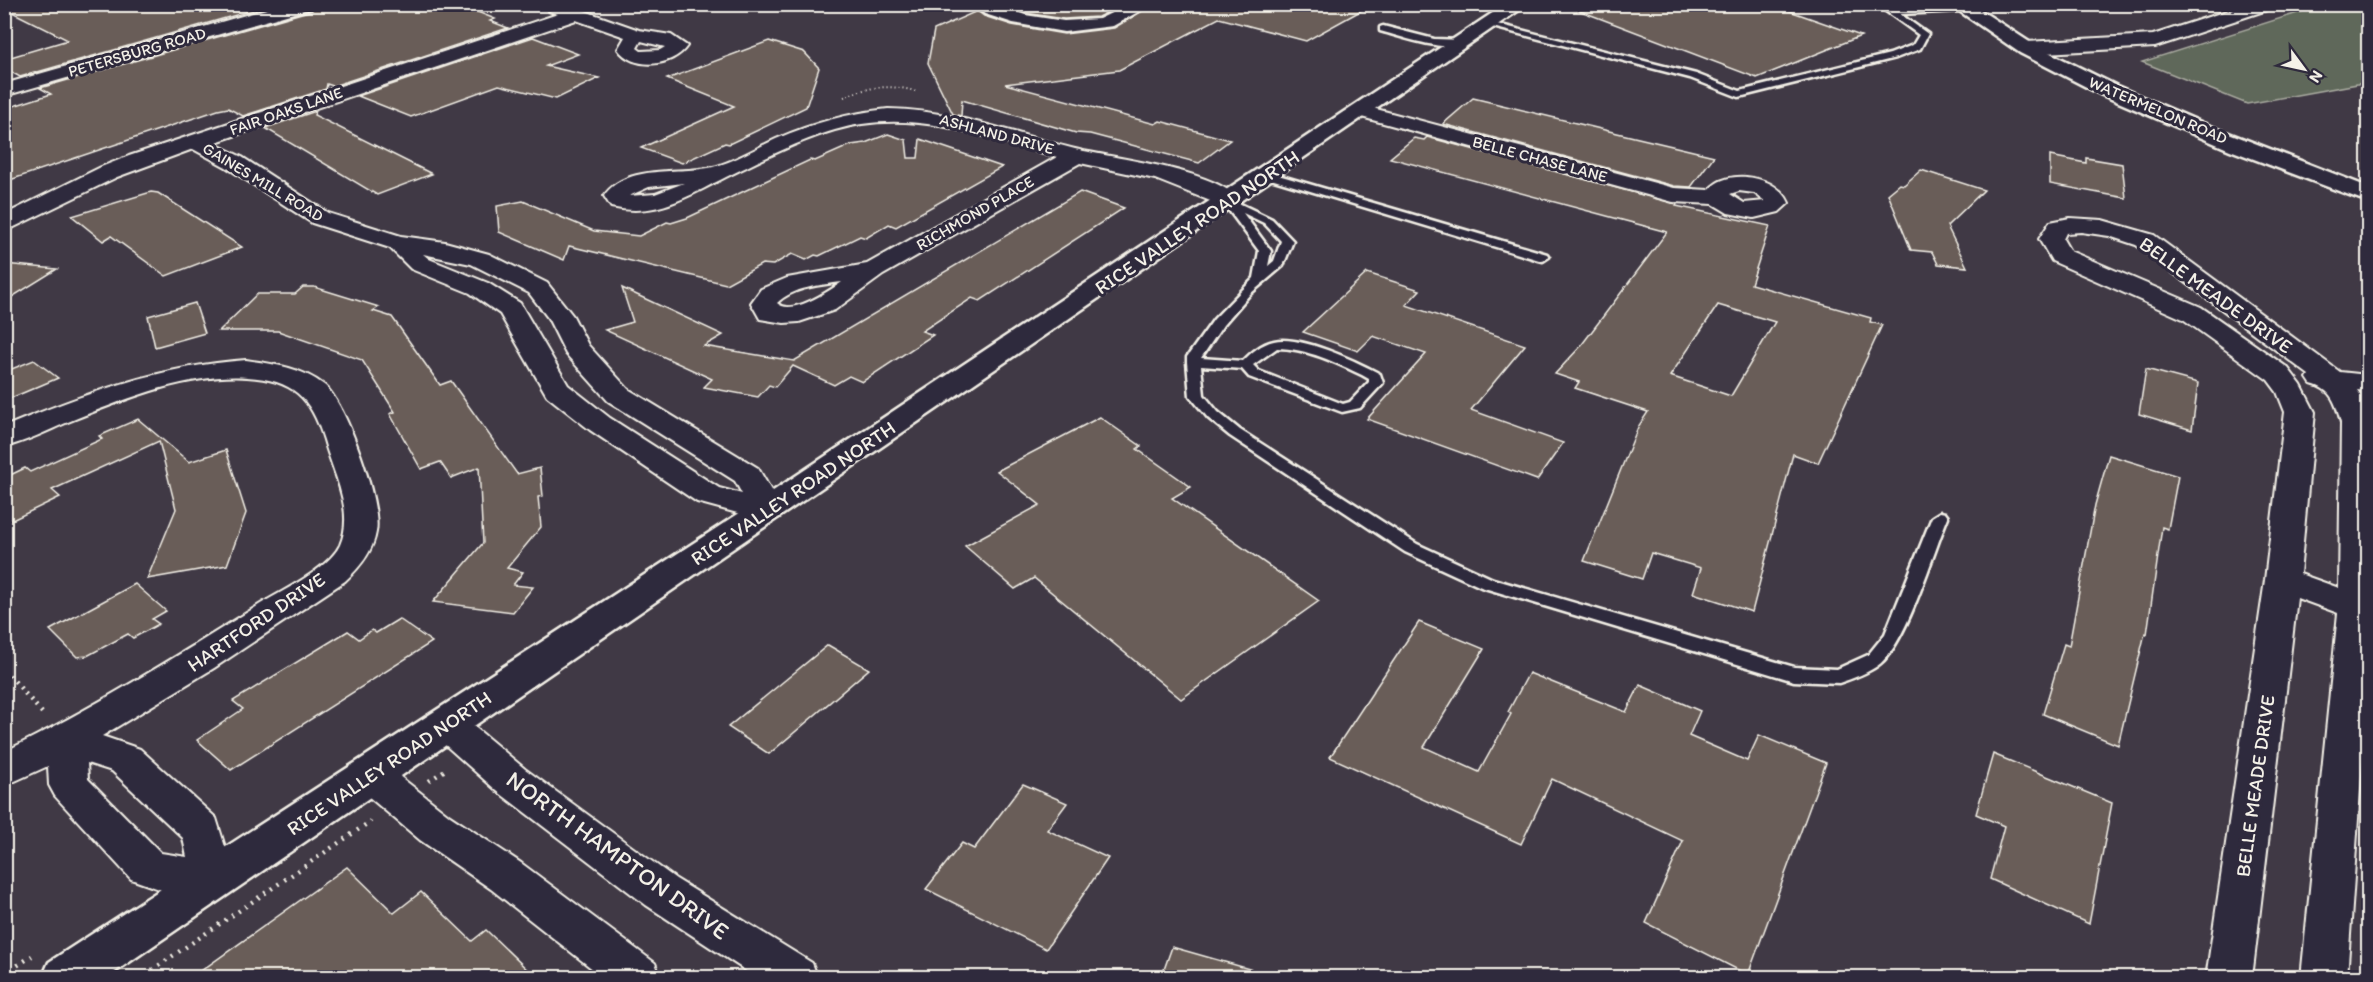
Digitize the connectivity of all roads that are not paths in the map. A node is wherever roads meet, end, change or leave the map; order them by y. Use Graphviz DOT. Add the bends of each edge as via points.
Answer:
graph roads {
  1 [pos="305,4"];
  2 [pos="548,4"];
  3 [pos="979,4"];
  4 [pos="1144,4"];
  5 [pos="1518,4"];
  6 [pos="1880,4"];
  7 [pos="2267,4"];
  8 [pos="1960,6"];
  9 [pos="1891,12"];
  10 [pos="576,14"];
  11 [pos="1394,22"];
  12 [pos="1489,25"];
  13 [pos="1383,29"];
  14 [pos="636,35"];
  15 [pos="1462,43"];
  16 [pos="2026,48"];
  17 [pos="4,90"];
  18 [pos="1361,111"];
  19 [pos="196,142"];
  20 [pos="1076,156"];
  21 [pos="717,173"];
  22 [pos="1268,175"];
  23 [pos="2368,195"];
  24 [pos="1719,197"];
  25 [pos="1228,201"];
  26 [pos="4,225"];
  27 [pos="398,243"];
  28 [pos="1543,257"];
  29 [pos="874,270"];
  30 [pos="1260,278"];
  31 [pos="1194,362"];
  32 [pos="1246,365"];
  33 [pos="2278,374"];
  34 [pos="2332,379"];
  35 [pos="2368,383"];
  36 [pos="4,438"];
  37 [pos="767,511"];
  38 [pos="1940,517"];
  39 [pos="2282,580"];
  40 [pos="2362,608"];
  41 [pos="446,724"];
  42 [pos="66,740"];
  43 [pos="4,770"];
  44 [pos="370,775"];
  45 [pos="214,879"];
  46 [pos="2237,974"];
  47 [pos="66,978"];
  48 [pos="639,978"];
  49 [pos="796,978"];
  50 [pos="2324,978"];
  1 -- 17 [label="street, PETERSBURG ROAD"];
  2 -- 10 [label="street"];
  3 -- 4 [label="street" via="1026,20 1069,27 1113,20"];
  5 -- 12 [label="street, RICE VALLEY ROAD NORTH"];
  6 -- 9 [label="lane"];
  7 -- 16 [label="street" via="2155,41"];
  8 -- 9 [label="lane"];
  8 -- 16 [label="street, WATERMELON ROAD"];
  9 -- 12 [label="lane" via="1924,34 1917,47 1739,94 1693,76"];
  10 -- 14 [label="street"];
  10 -- 19 [label="street, FAIR OAKS LANE"];
  11 -- 15 [label="lane"];
  12 -- 15 [label="street, RICE VALLEY ROAD NORTH"];
  13 -- 15 [label="lane" via="1434,42"];
  15 -- 18 [label="street, RICE VALLEY ROAD NORTH"];
  16 -- 23 [label="street, WATERMELON ROAD" via="2169,116"];
  18 -- 22 [label="street, RICE VALLEY ROAD NORTH"];
  18 -- 24 [label="street, BELLE CHASE LANE" via="1673,195"];
  19 -- 26 [label="street, FAIR OAKS LANE" via="109,172"];
  19 -- 27 [label="street, GAINES MILL ROAD" via="320,218"];
  20 -- 21 [label="street, ASHLAND DRIVE" via="912,105 861,108"];
  20 -- 25 [label="street, ASHLAND DRIVE" via="1106,174 1190,199"];
  20 -- 29 [label="street, RICHMOND PLACE"];
  22 -- 25 [label="street, RICE VALLEY ROAD NORTH"];
  22 -- 28 [label="lane"];
  25 -- 30 [label="lane" via="1266,251"];
  25 -- 30 [label="lane" via="1268,221 1287,241 1280,263"];
  25 -- 37 [label="street, RICE VALLEY ROAD NORTH"];
  27 -- 37 [label="street, GAINES MILL ROAD" via="420,264 479,288 511,309 557,390 600,424 708,495"];
  27 -- 37 [label="street, GAINES MILL ROAD" via="445,249 480,259 538,288 560,315 576,348 618,395 747,475"];
  30 -- 31 [label="lane" via="1218,322"];
  31 -- 32 [label="lane"];
  31 -- 38 [label="lane" via="1197,396 1213,415 1411,548 1487,583 1794,674 1839,676 1874,660 1892,636"];
  32 -- 32 [label="lane" via="1267,347 1278,343 1293,345 1364,370 1375,377 1376,383 1355,405 1342,408 1254,374"];
  33 -- 34 [label="street"];
  33 -- 34 [label="street, BELLE MEADE DRIVE" via="2192,313 2061,256 2051,239 2058,227 2083,224 2116,229 2145,240"];
  33 -- 39 [label="street, BELLE MEADE DRIVE" via="2300,412"];
  34 -- 35 [label="street"];
  34 -- 40 [label="street, BELLE MEADE DRIVE" via="2350,400 2356,423"];
  36 -- 42 [label="street, HARTFORD DRIVE" via="72,409 158,381 238,369 272,371 298,379 315,391 326,407 361,504 362,528 349,556 317,585 190,667"];
  37 -- 41 [label="street, RICE VALLEY ROAD NORTH"];
  39 -- 40 [label="street"];
  39 -- 46 [label="street, BELLE MEADE DRIVE"];
  40 -- 50 [label="street, BELLE MEADE DRIVE"];
  41 -- 44 [label="street, RICE VALLEY ROAD NORTH"];
  41 -- 49 [label="street, NORTH HAMPTON DRIVE" via="511,780 661,892"];
  42 -- 43 [label="street, HARTFORD DRIVE"];
  42 -- 45 [label="street" via="126,760 201,830"];
  42 -- 45 [label="street" via="69,785 146,866"];
  44 -- 45 [label="street, RICE VALLEY ROAD NORTH"];
  44 -- 48 [label="street" via="435,828 506,876"];
  45 -- 47 [label="street, RICE VALLEY ROAD NORTH"];
}
